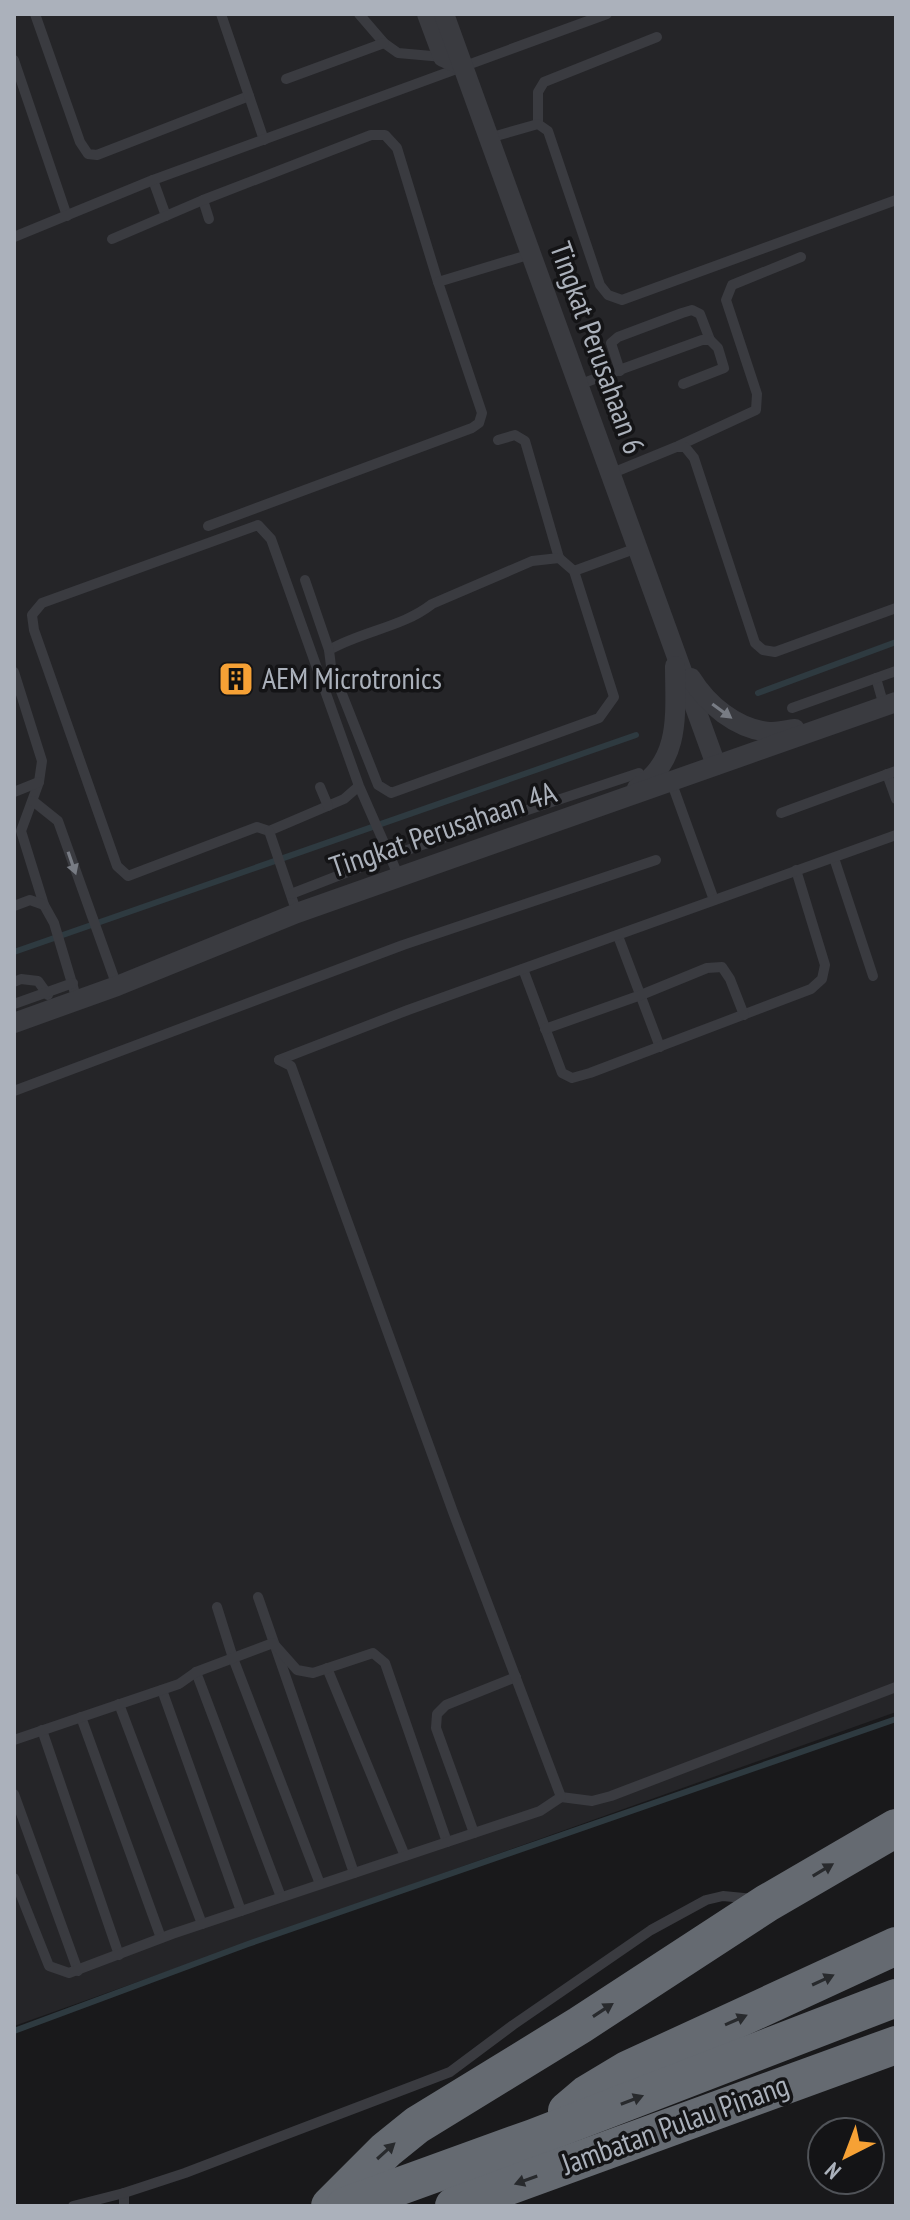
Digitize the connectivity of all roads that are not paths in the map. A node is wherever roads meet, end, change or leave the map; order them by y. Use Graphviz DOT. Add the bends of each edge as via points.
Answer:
graph roads {
  1 [pos="35,14"];
  2 [pos="221,14"];
  3 [pos="359,14"];
  4 [pos="427,14"];
  5 [pos="444,14"];
  6 [pos="607,14"];
  7 [pos="657,37"];
  8 [pos="384,43"];
  9 [pos="443,57"];
  10 [pos="14,60"];
  11 [pos="463,66"];
  12 [pos="286,79"];
  13 [pos="249,96"];
  14 [pos="538,124"];
  15 [pos="489,138"];
  16 [pos="264,140"];
  17 [pos="153,180"];
  18 [pos="203,200"];
  19 [pos="896,200"];
  20 [pos="67,216"];
  21 [pos="166,216"];
  22 [pos="209,219"];
  23 [pos="14,237"];
  24 [pos="112,239"];
  25 [pos="531,254"];
  26 [pos="801,257"];
  27 [pos="438,282"];
  28 [pos="710,340"];
  29 [pos="620,371"];
  30 [pos="683,384"];
  31 [pos="578,385"];
  32 [pos="498,440"];
  33 [pos="676,447"];
  34 [pos="610,474"];
  35 [pos="208,526"];
  36 [pos="637,548"];
  37 [pos="559,558"];
  38 [pos="574,571"];
  39 [pos="305,580"];
  40 [pos="896,608"];
  41 [pos="329,650"];
  42 [pos="674,650"];
  43 [pos="896,671"];
  44 [pos="14,672"];
  45 [pos="876,678"];
  46 [pos="890,704"];
  47 [pos="792,708"];
  48 [pos="837,723"];
  49 [pos="716,765"];
  50 [pos="892,772"];
  51 [pos="639,773"];
  52 [pos="671,781"];
  53 [pos="39,782"];
  54 [pos="359,786"];
  55 [pos="320,787"];
  56 [pos="14,792"];
  57 [pos="606,797"];
  58 [pos="896,799"];
  59 [pos="33,801"];
  60 [pos="328,806"];
  61 [pos="781,813"];
  62 [pos="269,831"];
  63 [pos="895,837"];
  64 [pos="432,842"];
  65 [pos="389,856"];
  66 [pos="834,858"];
  67 [pos="656,860"];
  68 [pos="439,863"];
  69 [pos="796,870"];
  70 [pos="399,877"];
  71 [pos="714,900"];
  72 [pos="294,904"];
  73 [pos="44,905"];
  74 [pos="14,906"];
  75 [pos="618,936"];
  76 [pos="523,969"];
  77 [pos="873,976"];
  78 [pos="14,982"];
  79 [pos="117,986"];
  80 [pos="75,992"];
  81 [pos="641,995"];
  82 [pos="50,1001"];
  83 [pos="14,1004"];
  84 [pos="744,1015"];
  85 [pos="14,1023"];
  86 [pos="545,1029"];
  87 [pos="660,1047"];
  88 [pos="14,1091"];
  89 [pos="258,1597"];
  90 [pos="217,1607"];
  91 [pos="273,1643"];
  92 [pos="233,1658"];
  93 [pos="327,1668"];
  94 [pos="196,1672"];
  95 [pos="516,1677"];
  96 [pos="896,1687"];
  97 [pos="162,1690"];
  98 [pos="119,1704"];
  99 [pos="81,1717"];
  100 [pos="42,1730"];
  101 [pos="14,1740"];
  102 [pos="14,1794"];
  103 [pos="561,1797"];
  104 [pos="896,1828"];
  105 [pos="474,1833"];
  106 [pos="447,1842"];
  107 [pos="405,1856"];
  108 [pos="354,1873"];
  109 [pos="14,1878"];
  110 [pos="320,1884"];
  111 [pos="281,1897"];
  112 [pos="767,1903"];
  113 [pos="241,1911"];
  114 [pos="202,1924"];
  115 [pos="161,1938"];
  116 [pos="896,1946"];
  117 [pos="119,1955"];
  118 [pos="78,1971"];
  119 [pos="896,1998"];
  120 [pos="896,2045"];
  121 [pos="896,2064"];
  122 [pos="819,2073"];
  123 [pos="533,2138"];
  124 [pos="124,2193"];
  125 [pos="73,2206"];
  126 [pos="124,2206"];
  127 [pos="330,2206"];
  128 [pos="345,2206"];
  129 [pos="454,2206"];
  1 -- 13 [label="lane" via="88,154"];
  2 -- 13 [label="lane"];
  3 -- 8 [label="lane"];
  4 -- 9 [label="street"];
  5 -- 11 [label="street, Tingkat Perusahaan 6"];
  6 -- 11 [label="lane"];
  7 -- 14 [label="lane" via="544,82 538,92"];
  8 -- 9 [label="lane" via="398,53"];
  8 -- 12 [label="lane"];
  9 -- 11 [label="street"];
  10 -- 20 [label="lane"];
  11 -- 15 [label="street, Tingkat Perusahaan 6"];
  11 -- 16 [label="lane"];
  13 -- 16 [label="lane"];
  14 -- 15 [label="lane"];
  14 -- 19 [label="lane" via="548,131 600,285 622,300"];
  15 -- 25 [label="street, Tingkat Perusahaan 6"];
  16 -- 17 [label="lane"];
  17 -- 20 [label="lane"];
  17 -- 21 [label="lane"];
  18 -- 21 [label="lane"];
  18 -- 22 [label="lane"];
  18 -- 27 [label="lane" via="371,135 385,135 397,148"];
  20 -- 23 [label="lane"];
  21 -- 24 [label="lane"];
  25 -- 27 [label="lane"];
  25 -- 31 [label="street, Tingkat Perusahaan 6"];
  26 -- 33 [label="lane" via="732,285 726,300 757,394 756,410"];
  27 -- 35 [label="lane" via="482,413 479,423"];
  28 -- 29 [label="lane"];
  28 -- 29 [label="lane" via="700,314 682,313 611,343"];
  28 -- 30 [label="lane" via="724,368"];
  29 -- 31 [label="lane"];
  31 -- 34 [label="street, Tingkat Perusahaan 6"];
  32 -- 37 [label="lane" via="515,435 525,441"];
  33 -- 34 [label="lane"];
  33 -- 40 [label="lane" via="685,447 694,458 755,643 763,650 775,652"];
  34 -- 36 [label="street, Tingkat Perusahaan 6"];
  36 -- 38 [label="lane"];
  36 -- 42 [label="street, Tingkat Perusahaan 6"];
  37 -- 38 [label="lane"];
  37 -- 41 [label="lane" via="532,561"];
  38 -- 41 [label="lane" via="614,697 599,718 391,793 378,785"];
  39 -- 41 [label="lane"];
  42 -- 48 [label="street, Tingkat Perusahaan 6, one-way" via="697,688 740,723 768,732"];
  42 -- 49 [label="street, Tingkat Perusahaan 6"];
  42 -- 57 [label="street, Tingkat Perusahaan 6" via="677,722 667,756 648,782"];
  43 -- 45 [label="lane"];
  44 -- 53 [label="lane" via="42,761"];
  45 -- 46 [label="lane"];
  45 -- 47 [label="lane"];
  46 -- 48 [label="street, Tingkat Perusahaan 4A"];
  48 -- 49 [label="street, Tingkat Perusahaan 4A"];
  49 -- 52 [label="street, Tingkat Perusahaan 4A"];
  50 -- 58 [label="lane"];
  50 -- 61 [label="lane"];
  51 -- 57 [label="lane"];
  52 -- 57 [label="street, Tingkat Perusahaan 4A"];
  52 -- 71 [label="lane"];
  53 -- 56 [label="lane"];
  53 -- 59 [label="lane"];
  54 -- 60 [label="lane"];
  54 -- 62 [label="lane" via="271,539 258,525 42,603 32,615 34,630 117,866 128,876 257,827"];
  54 -- 65 [label="lane"];
  55 -- 60 [label="lane"];
  57 -- 64 [label="lane"];
  57 -- 68 [label="street, Tingkat Perusahaan 4A"];
  59 -- 73 [label="lane" via="21,831"];
  59 -- 79 [label="lane, one-way" via="58,821"];
  60 -- 62 [label="lane"];
  62 -- 72 [label="lane"];
  63 -- 66 [label="lane"];
  64 -- 65 [label="lane"];
  64 -- 68 [label="lane"];
  65 -- 70 [label="lane"];
  65 -- 72 [label="lane"];
  66 -- 69 [label="lane"];
  66 -- 77 [label="lane"];
  67 -- 88 [label="lane" via="403,945"];
  68 -- 70 [label="street, Tingkat Perusahaan 4A"];
  69 -- 71 [label="lane"];
  69 -- 84 [label="lane" via="825,965 822,979 811,989"];
  70 -- 72 [label="street, Tingkat Perusahaan 4A"];
  71 -- 75 [label="lane"];
  72 -- 79 [label="street, Tingkat Perusahaan 4A"];
  73 -- 74 [label="lane" via="30,900"];
  73 -- 80 [label="lane"];
  75 -- 76 [label="lane"];
  75 -- 81 [label="lane"];
  76 -- 86 [label="lane"];
  76 -- 95 [label="lane" via="279,1060 291,1066"];
  78 -- 82 [label="lane" via="38,981"];
  79 -- 80 [label="street, Tingkat Perusahaan 4A"];
  80 -- 82 [label="street, Tingkat Perusahaan 4A"];
  81 -- 84 [label="lane" via="722,967"];
  81 -- 86 [label="lane"];
  81 -- 87 [label="lane"];
  82 -- 83 [label="lane"];
  82 -- 85 [label="street, Tingkat Perusahaan 4A"];
  84 -- 87 [label="lane"];
  86 -- 87 [label="lane" via="562,1073 572,1078"];
  89 -- 91 [label="lane"];
  90 -- 92 [label="lane"];
  91 -- 92 [label="lane"];
  91 -- 93 [label="lane" via="297,1670 313,1673"];
  91 -- 108 [label="lane"];
  92 -- 94 [label="lane"];
  92 -- 110 [label="lane"];
  93 -- 106 [label="lane" via="373,1653 385,1663"];
  93 -- 107 [label="lane"];
  94 -- 97 [label="lane"];
  94 -- 111 [label="lane"];
  95 -- 103 [label="lane"];
  95 -- 105 [label="lane" via="446,1705 437,1714 436,1728"];
  96 -- 103 [label="lane" via="611,1796 592,1801"];
  97 -- 98 [label="lane"];
  97 -- 113 [label="lane"];
  98 -- 99 [label="lane"];
  98 -- 114 [label="lane"];
  99 -- 100 [label="lane"];
  99 -- 115 [label="lane"];
  100 -- 101 [label="lane"];
  100 -- 117 [label="lane"];
  102 -- 118 [label="lane"];
  103 -- 105 [label="lane" via="540,1811"];
  112 -- 104 [label="highway, one-way"];
  105 -- 106 [label="lane"];
  106 -- 107 [label="lane"];
  107 -- 108 [label="lane"];
  108 -- 110 [label="lane"];
  109 -- 118 [label="lane" via="49,1966"];
  110 -- 111 [label="lane"];
  111 -- 113 [label="lane"];
  112 -- 124 [label="lane" via="747,1897 706,1900 651,1930 450,2072"];
  127 -- 112 [label="highway, one-way" via="417,2125"];
  113 -- 114 [label="lane"];
  114 -- 115 [label="lane"];
  115 -- 117 [label="lane"];
  123 -- 116 [label="highway, Jambatan Pulau Pinang, one-way" via="627,2070"];
  117 -- 118 [label="lane"];
  123 -- 119 [label="highway, Jambatan Pulau Pinang, one-way"];
  120 -- 122 [label="highway, Jambatan Pulau Pinang"];
  121 -- 122 [label="highway"];
  122 -- 129 [label="highway, Jambatan Pulau Pinang, one-way"];
  123 -- 128 [label="highway, Jambatan Pulau Pinang"];
  124 -- 125 [label="lane"];
  124 -- 126 [label="lane"];
}
